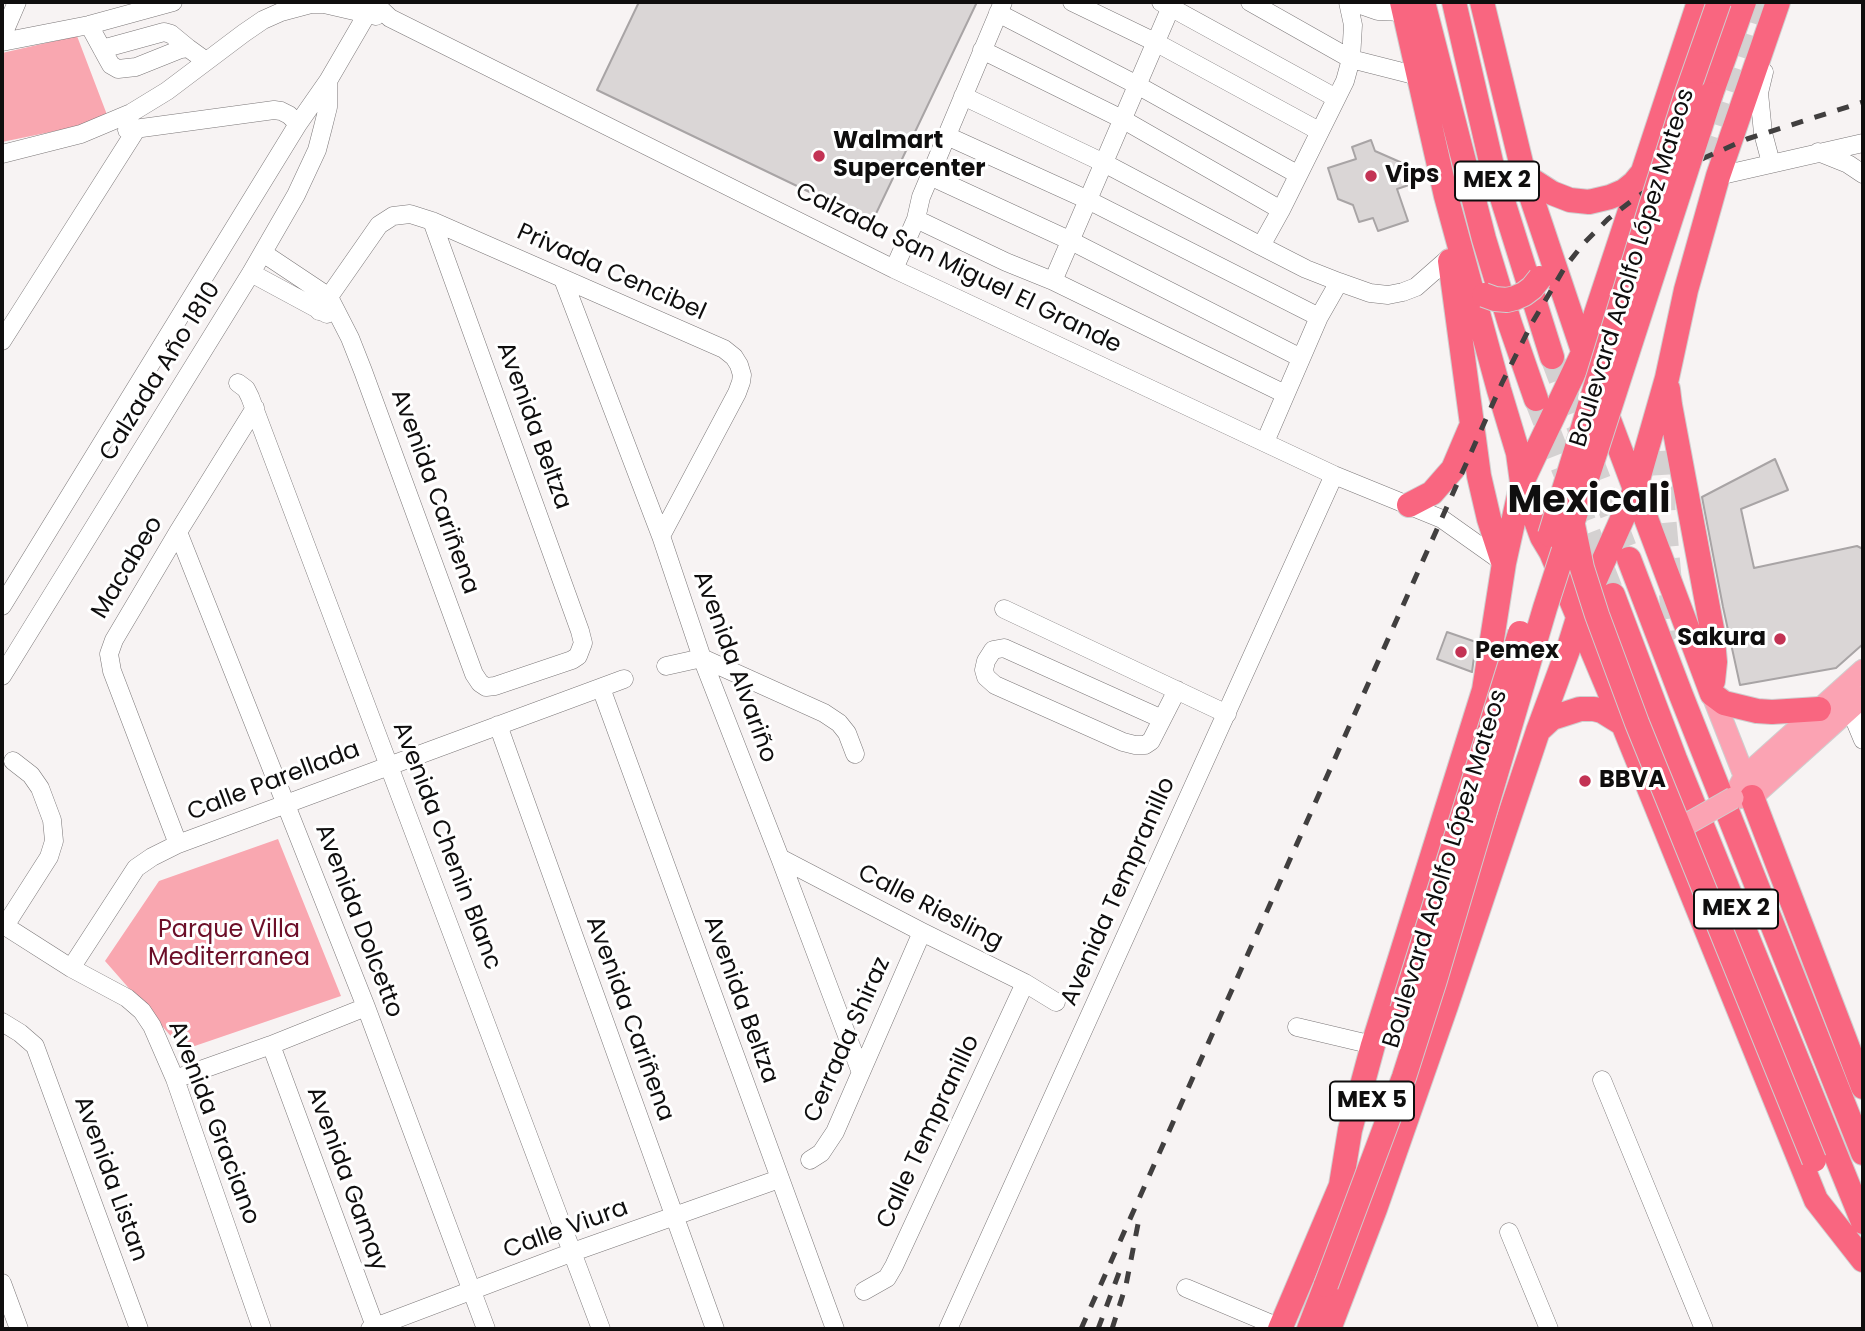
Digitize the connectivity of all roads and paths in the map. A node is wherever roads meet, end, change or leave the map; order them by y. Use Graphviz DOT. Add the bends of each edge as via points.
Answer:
graph roads {
  1 [pos="17,2"];
  2 [pos="173,2"];
  3 [pos="1072,2"];
  4 [pos="1250,2"];
  5 [pos="1350,2"];
  6 [pos="1454,2"];
  7 [pos="1482,2"];
  8 [pos="1699,2"];
  9 [pos="1719,2"];
  10 [pos="1744,2"];
  11 [pos="1168,3"];
  12 [pos="372,5"];
  13 [pos="1409,5"];
  14 [pos="1000,7"];
  15 [pos="1775,13"];
  16 [pos="89,25"];
  17 [pos="2,37"];
  18 [pos="2,42"];
  19 [pos="1155,42"];
  20 [pos="188,48"];
  21 [pos="102,49"];
  22 [pos="982,50"];
  23 [pos="1351,59"];
  24 [pos="206,61"];
  25 [pos="1418,76"];
  26 [pos="328,80"];
  27 [pos="1137,85"];
  28 [pos="963,96"];
  29 [pos="1336,98"];
  30 [pos="1122,119"];
  31 [pos="298,124"];
  32 [pos="136,130"];
  33 [pos="1319,131"];
  34 [pos="81,134"];
  35 [pos="947,136"];
  36 [pos="1863,143"];
  37 [pos="1818,152"];
  38 [pos="2,154"];
  39 [pos="1104,163"];
  40 [pos="1771,163"];
  41 [pos="1645,168"];
  42 [pos="1297,174"];
  43 [pos="1863,174"];
  44 [pos="1524,175"];
  45 [pos="930,176"];
  46 [pos="1718,176"];
  47 [pos="1446,196"];
  48 [pos="1088,200"];
  49 [pos="1281,210"];
  50 [pos="916,219"];
  51 [pos="432,221"];
  52 [pos="1071,241"];
  53 [pos="1261,246"];
  54 [pos="263,253"];
  55 [pos="1549,254"];
  56 [pos="1450,258"];
  57 [pos="894,269"];
  58 [pos="251,273"];
  59 [pos="563,279"];
  60 [pos="1053,281"];
  61 [pos="1339,282"];
  62 [pos="1477,289"];
  63 [pos="324,304"];
  64 [pos="1319,317"];
  65 [pos="2,341"];
  66 [pos="1583,353"];
  67 [pos="1552,357"];
  68 [pos="1301,358"];
  69 [pos="1667,378"];
  70 [pos="238,383"];
  71 [pos="1285,394"];
  72 [pos="254,408"];
  73 [pos="1544,408"];
  74 [pos="1471,425"];
  75 [pos="1611,425"];
  76 [pos="1265,442"];
  77 [pos="1334,475"];
  78 [pos="1522,482"];
  79 [pos="1567,483"];
  80 [pos="1635,490"];
  81 [pos="1409,505"];
  82 [pos="178,532"];
  83 [pos="661,536"];
  84 [pos="1616,537"];
  85 [pos="1551,552"];
  86 [pos="1629,559"];
  87 [pos="1504,563"];
  88 [pos="1613,594"];
  89 [pos="2,606"];
  90 [pos="1004,609"];
  91 [pos="1578,618"];
  92 [pos="1675,639"];
  93 [pos="702,658"];
  94 [pos="666,666"];
  95 [pos="1863,670"];
  96 [pos="2,676"];
  97 [pos="624,679"];
  98 [pos="480,683"];
  99 [pos="601,688"];
  100 [pos="1177,690"];
  101 [pos="1712,694"];
  102 [pos="1681,695"];
  103 [pos="1852,698"];
  104 [pos="1819,709"];
  105 [pos="1227,714"];
  106 [pos="1162,719"];
  107 [pos="1623,724"];
  108 [pos="498,725"];
  109 [pos="1538,731"];
  110 [pos="1863,740"];
  111 [pos="855,754"];
  112 [pos="13,761"];
  113 [pos="389,765"];
  114 [pos="1743,791"];
  115 [pos="286,805"];
  116 [pos="1674,832"];
  117 [pos="178,844"];
  118 [pos="780,858"];
  119 [pos="4,925"];
  120 [pos="922,932"];
  121 [pos="71,968"];
  122 [pos="1025,983"];
  123 [pos="1056,1002"];
  124 [pos="366,1007"];
  125 [pos="2,1022"];
  126 [pos="1297,1027"];
  127 [pos="271,1045"];
  128 [pos="1373,1045"];
  129 [pos="860,1070"];
  130 [pos="175,1079"];
  131 [pos="1602,1080"];
  132 [pos="1863,1087"];
  133 [pos="1863,1153"];
  134 [pos="810,1160"];
  135 [pos="779,1179"];
  136 [pos="1340,1191"];
  137 [pos="674,1217"];
  138 [pos="1853,1228"];
  139 [pos="1509,1232"];
  140 [pos="573,1252"];
  141 [pos="1863,1260"];
  142 [pos="2,1283"];
  143 [pos="1186,1288"];
  144 [pos="472,1291"];
  145 [pos="864,1291"];
  146 [pos="19,1329"];
  147 [pos="139,1329"];
  148 [pos="262,1329"];
  149 [pos="374,1329"];
  150 [pos="486,1329"];
  151 [pos="601,1329"];
  152 [pos="715,1329"];
  153 [pos="835,1329"];
  154 [pos="948,1329"];
  155 [pos="1281,1329"];
  156 [pos="1308,1329"];
  157 [pos="1329,1329"];
  158 [pos="1549,1329"];
  159 [pos="1704,1329"];
  1 -- 17 [label="street"];
  2 -- 16 [label="street"];
  3 -- 19 [label="street"];
  4 -- 23 [label="street"];
  5 -- 13 [label="street" via="1378,11"];
  5 -- 23 [label="street"];
  6 -- 67 [label="highway, MEX 2" via="1492,166"];
  7 -- 44 [label="highway"];
  8 -- 41 [label="highway"];
  9 -- 79 [label="highway, Boulevard Adolfo López Mateos / MEX 5, bridge"];
  10 -- 156 [label="highway, Boulevard Adolfo López Mateos / MEX 5, bridge" via="1549,595 1404,1077"];
  11 -- 19 [label="street"];
  11 -- 29 [label="street"];
  12 -- 24 [label="street" via="297,7 263,20"];
  12 -- 26 [label="street, Calzada Año 1810"];
  12 -- 57 [label="street, Calzada San Miguel El Grande"];
  13 -- 25 [label="highway"];
  13 -- 73 [label="highway, MEX 2" via="1510,324"];
  14 -- 22 [label="street"];
  14 -- 27 [label="street"];
  15 -- 40 [label="street" via="1759,93"];
  15 -- 46 [label="highway"];
  16 -- 18 [label="street"];
  16 -- 21 [label="street"];
  19 -- 27 [label="street"];
  19 -- 33 [label="street"];
  20 -- 21 [label="street" via="164,32"];
  20 -- 21 [label="street" via="127,69 111,65"];
  20 -- 24 [label="street"];
  22 -- 28 [label="street"];
  22 -- 30 [label="street"];
  23 -- 25 [label="street"];
  23 -- 29 [label="street"];
  24 -- 34 [label="street" via="144,106"];
  25 -- 47 [label="highway"];
  26 -- 31 [label="street, Calzada Año 1810"];
  26 -- 54 [label="street, Calzada Año 1810" via="317,150"];
  27 -- 30 [label="street"];
  27 -- 42 [label="street"];
  28 -- 35 [label="street"];
  28 -- 39 [label="street"];
  29 -- 33 [label="street"];
  30 -- 39 [label="street"];
  30 -- 49 [label="street"];
  31 -- 32 [label="street" via="274,110"];
  31 -- 89 [label="street, Calzada Año 1810"];
  32 -- 34 [label="street"];
  32 -- 65 [label="street"];
  33 -- 42 [label="street"];
  34 -- 38 [label="street"];
  35 -- 45 [label="street"];
  35 -- 48 [label="street"];
  36 -- 37 [label="street"];
  37 -- 40 [label="street"];
  37 -- 43 [label="street"];
  39 -- 48 [label="street"];
  39 -- 53 [label="street"];
  40 -- 46 [label="street"];
  41 -- 44 [label="highway" via="1624,191 1589,202 1552,193"];
  41 -- 66 [label="highway"];
  42 -- 49 [label="street"];
  44 -- 55 [label="highway"];
  45 -- 50 [label="street"];
  45 -- 52 [label="street"];
  46 -- 69 [label="highway"];
  47 -- 56 [label="highway"];
  47 -- 62 [label="highway"];
  48 -- 52 [label="street"];
  48 -- 64 [label="street"];
  49 -- 53 [label="street"];
  50 -- 57 [label="street"];
  50 -- 60 [label="street"];
  51 -- 59 [label="street, Privada Cencibel"];
  51 -- 63 [label="street, Privada Cencibel" via="410,214 393,216 379,225"];
  51 -- 98 [label="street, Avenida Beltza" via="583,643 572,660 495,686"];
  52 -- 60 [label="street"];
  52 -- 68 [label="street"];
  53 -- 61 [label="street"];
  54 -- 58 [label="street, Calzada Año 1810"];
  54 -- 63 [label="street, Avenida Cariñena"];
  55 -- 62 [label="highway, bridge" via="1540,278 1524,294 1494,299"];
  55 -- 66 [label="highway"];
  56 -- 61 [label="street" via="1416,287 1403,292 1370,293"];
  56 -- 74 [label="highway"];
  57 -- 76 [label="street, Calzada San Miguel El Grande"];
  58 -- 63 [label="street, Avenida Cariñena"];
  58 -- 96 [label="street, Calzada Año 1810"];
  59 -- 83 [label="street, Avenida Alvariño"];
  59 -- 83 [label="street, Privada Cencibel" via="724,349 739,365 742,375 737,393"];
  60 -- 71 [label="street"];
  61 -- 64 [label="street"];
  62 -- 78 [label="highway"];
  63 -- 98 [label="street, Avenida Cariñena" via="340,319 363,371"];
  64 -- 68 [label="street"];
  66 -- 73 [label="highway"];
  66 -- 75 [label="highway"];
  68 -- 71 [label="street"];
  69 -- 80 [label="highway"];
  69 -- 101 [label="highway" via="1712,629"];
  70 -- 72 [label="street, Avenida Chenin Blanc" via="246,389"];
  71 -- 76 [label="street"];
  72 -- 82 [label="street, Macabeo"];
  72 -- 113 [label="street, Avenida Chenin Blanc"];
  73 -- 75 [label="highway" via="1590,411"];
  73 -- 78 [label="highway"];
  74 -- 81 [label="highway" via="1453,469 1432,493"];
  74 -- 87 [label="highway" via="1489,519"];
  75 -- 80 [label="highway"];
  76 -- 77 [label="street, Calzada San Miguel El Grande"];
  77 -- 81 [label="street, Calzada San Miguel El Grande"];
  77 -- 105 [label="street, Avenida Tempranillo"];
  78 -- 85 [label="highway"];
  78 -- 87 [label="highway"];
  79 -- 136 [label="highway, Boulevard Adolfo López Mateos / MEX 5, bridge" via="1402,1010"];
  79 -- 138 [label="highway, bridge" via="1576,541 1597,615 1637,723 1814,1160"];
  80 -- 84 [label="highway"];
  80 -- 101 [label="highway"];
  81 -- 87 [label="street, Calzada San Miguel El Grande" via="1442,519"];
  82 -- 115 [label="street, Avenida Dolcetto"];
  82 -- 117 [label="street, Macabeo" via="109,654"];
  83 -- 93 [label="street, Avenida Alvariño"];
  84 -- 85 [label="highway" via="1604,550 1577,561"];
  84 -- 91 [label="highway"];
  85 -- 91 [label="highway"];
  86 -- 102 [label="highway, MEX 2"];
  87 -- 128 [label="highway" via="1484,690"];
  88 -- 138 [label="highway, MEX 2"];
  90 -- 100 [label="street"];
  91 -- 107 [label="highway"];
  91 -- 109 [label="highway"];
  92 -- 102 [label="highway"];
  93 -- 94 [label="street"];
  93 -- 111 [label="street" via="824,713 847,733"];
  93 -- 118 [label="street, Avenida Alvariño"];
  95 -- 103 [label="main road"];
  97 -- 99 [label="street, Calle Parellada"];
  99 -- 108 [label="street, Calle Parellada"];
  99 -- 135 [label="street, Avenida Beltza"];
  100 -- 105 [label="street"];
  100 -- 106 [label="street"];
  101 -- 104 [label="highway" via="1724,703 1757,711"];
  101 -- 114 [label="main road"];
  102 -- 133 [label="highway, MEX 2"];
  103 -- 104 [label="main road"];
  103 -- 110 [label="street"];
  103 -- 114 [label="main road"];
  104 -- 114 [label="main road"];
  105 -- 154 [label="street, Avenida Tempranillo"];
  106 -- 106 [label="street" via="1004,648 993,650 986,661 989,681 1135,746 1151,741"];
  107 -- 109 [label="highway" via="1602,711 1580,709 1552,718"];
  107 -- 116 [label="highway"];
  108 -- 113 [label="street, Calle Parellada"];
  108 -- 137 [label="street, Avenida Cariñena"];
  109 -- 157 [label="highway" via="1375,1209"];
  112 -- 119 [label="street" via="40,788 54,841 49,857"];
  113 -- 115 [label="street, Calle Parellada"];
  113 -- 140 [label="street, Avenida Chenin Blanc"];
  114 -- 116 [label="main road, bridge"];
  114 -- 132 [label="highway"];
  115 -- 117 [label="street, Calle Parellada"];
  115 -- 124 [label="street, Avenida Dolcetto"];
  116 -- 138 [label="highway" via="1816,1200"];
  117 -- 121 [label="street, Calle Parellada" via="136,868"];
  118 -- 120 [label="street, Calle Riesling"];
  118 -- 129 [label="street, Avenida Alvariño"];
  119 -- 121 [label="street, Avenida Graciano"];
  120 -- 122 [label="street, Calle Riesling"];
  120 -- 129 [label="street, Cerrada Shiraz"];
  121 -- 130 [label="street, Avenida Graciano" via="142,1011"];
  122 -- 123 [label="street, Calle Riesling"];
  122 -- 145 [label="street, Calle Tempranillo" via="894,1266 887,1278"];
  124 -- 127 [label="street"];
  124 -- 144 [label="street, Avenida Dolcetto"];
  125 -- 147 [label="street, Avenida Listan" via="35,1046"];
  126 -- 128 [label="street"];
  127 -- 130 [label="street"];
  127 -- 149 [label="street, Avenida Gamay"];
  128 -- 136 [label="highway" via="1350,1130"];
  129 -- 134 [label="street, Cerrada Shiraz" via="835,1132 821,1153"];
  130 -- 148 [label="street, Avenida Graciano"];
  131 -- 159 [label="street"];
  135 -- 137 [label="street, Calle Viura"];
  135 -- 153 [label="street, Avenida Beltza"];
  136 -- 155 [label="highway, Boulevard Adolfo López Mateos / MEX 5"];
  137 -- 140 [label="street, Calle Viura"];
  137 -- 152 [label="street, Avenida Cariñena"];
  138 -- 141 [label="highway"];
  139 -- 158 [label="street"];
  140 -- 144 [label="street, Calle Viura"];
  140 -- 151 [label="street, Avenida Chenin Blanc"];
  142 -- 146 [label="street"];
  143 -- 155 [label="street"];
  144 -- 149 [label="street, Calle Viura"];
  144 -- 150 [label="street, Avenida Dolcetto"];
}
